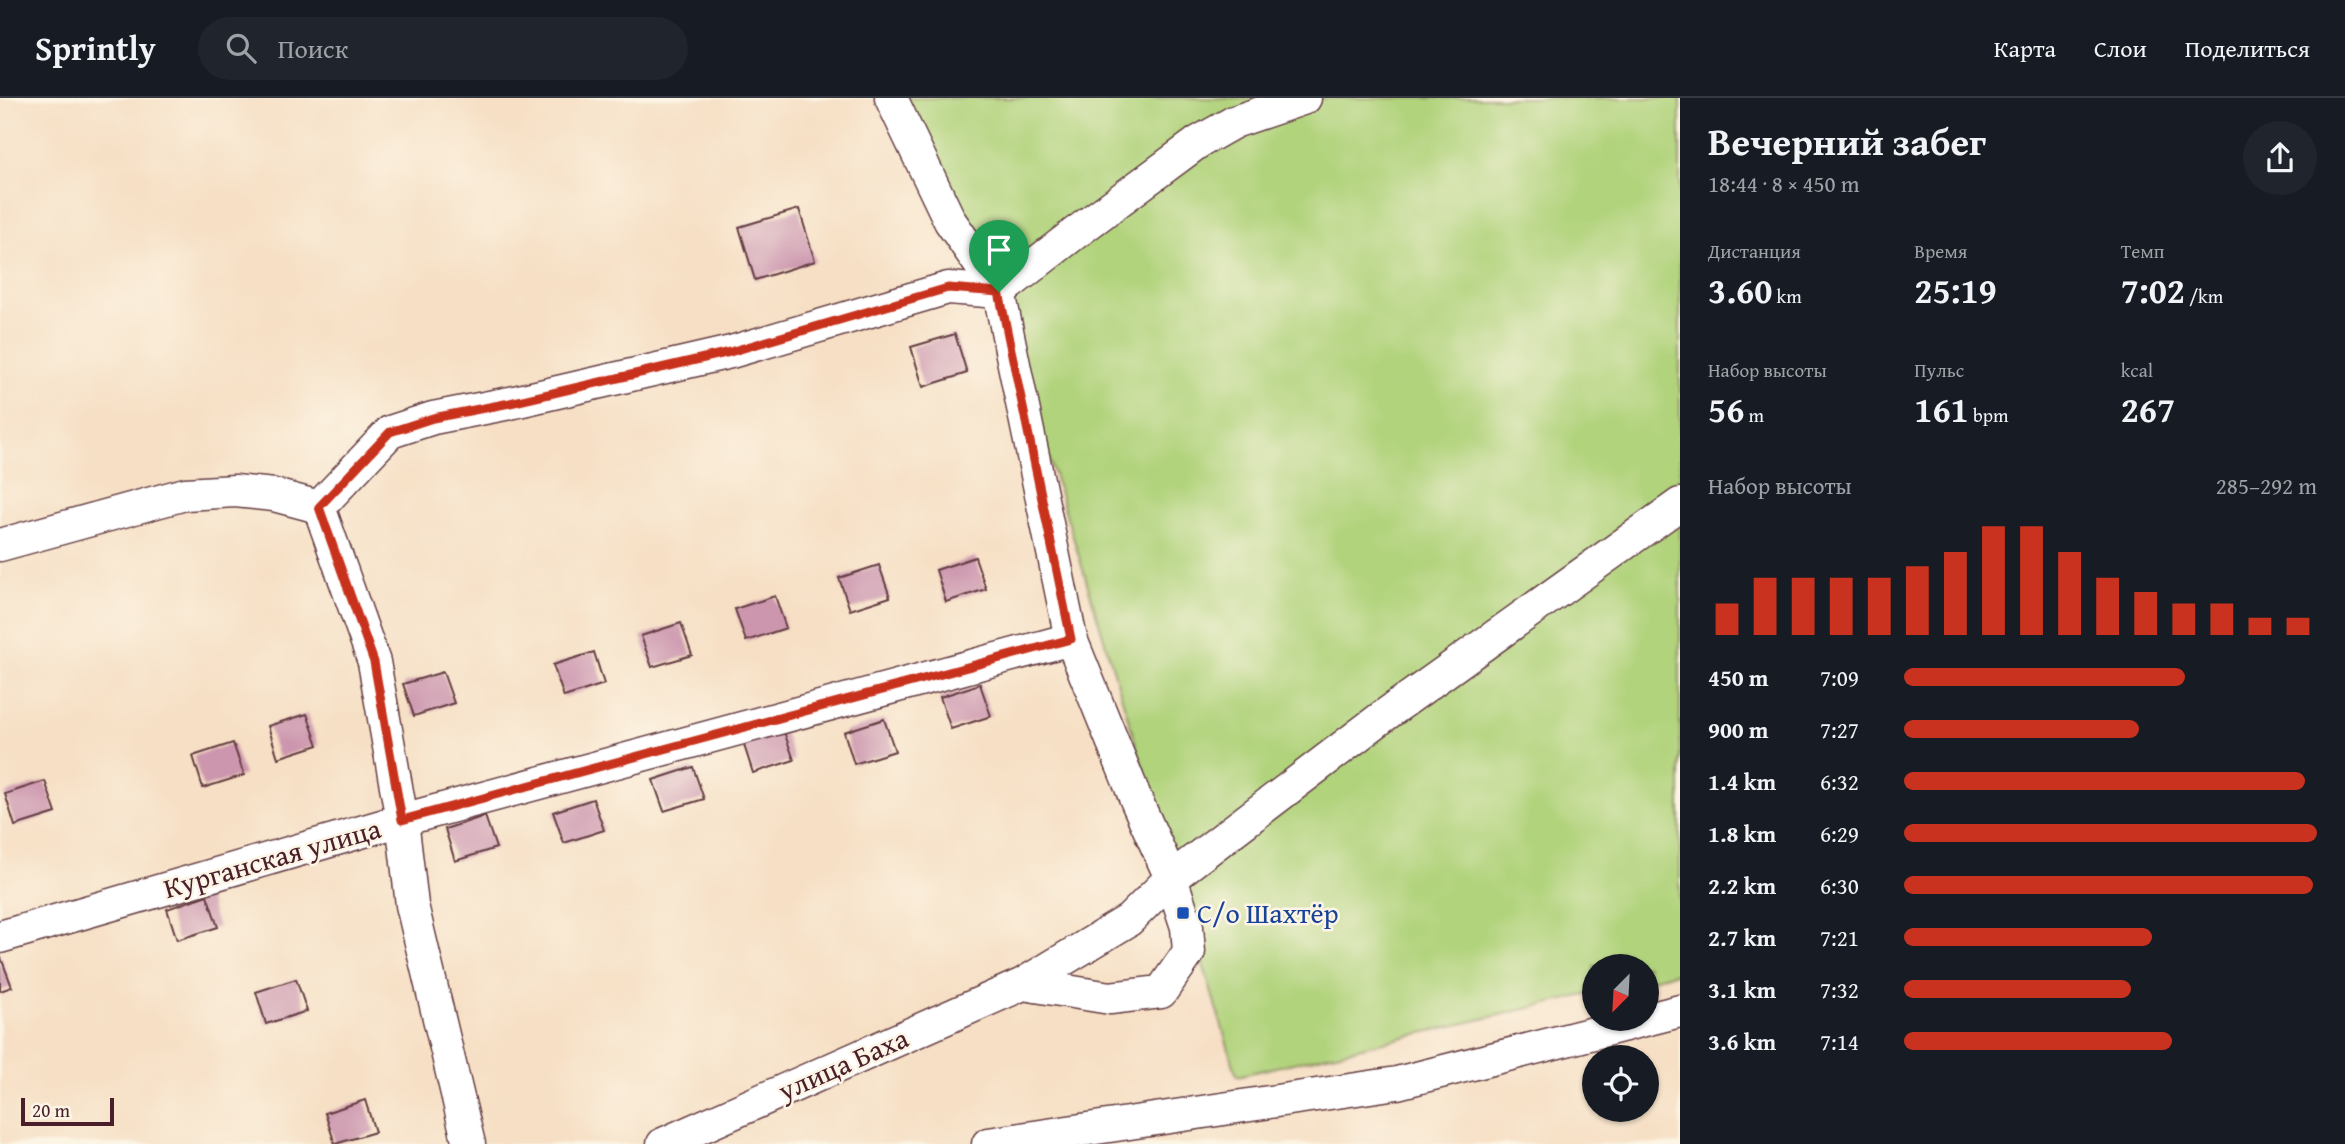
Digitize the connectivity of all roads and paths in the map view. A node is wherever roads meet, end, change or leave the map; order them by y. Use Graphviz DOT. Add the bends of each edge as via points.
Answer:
graph roads {
  1 [pos="891,98"];
  2 [pos="1305,98"];
  3 [pos="999,292"];
  4 [pos="1680,504"];
  5 [pos="319,507"];
  6 [pos="0,545"];
  7 [pos="1071,639"];
  8 [pos="402,820"];
  9 [pos="1171,878"];
  10 [pos="0,937"];
  11 [pos="1023,984"];
  12 [pos="1680,1011"];
  13 [pos="469,1144"];
  14 [pos="663,1144"];
  15 [pos="988,1144"];
  1 -- 3 [label="street" via="950,221"];
  2 -- 3 [label="street" via="1234,122 1197,143"];
  3 -- 5 [label="street" via="948,288 730,352 433,418 390,432"];
  3 -- 7 [label="street"];
  4 -- 9 [label="street, улица Баха" via="1385,715"];
  5 -- 6 [label="street" via="235,491 185,494"];
  5 -- 8 [label="street" via="374,662"];
  7 -- 8 [label="street, Курганская улица"];
  7 -- 9 [label="street"];
  8 -- 10 [label="street, Курганская улица"];
  8 -- 13 [label="street" via="412,905"];
  9 -- 11 [label="street, улица Баха" via="1129,920"];
  9 -- 11 [label="street" via="1187,926 1189,953 1161,992 1110,998"];
  11 -- 14 [label="street, улица Баха"];
  12 -- 15 [label="street" via="1397,1083"];
}
